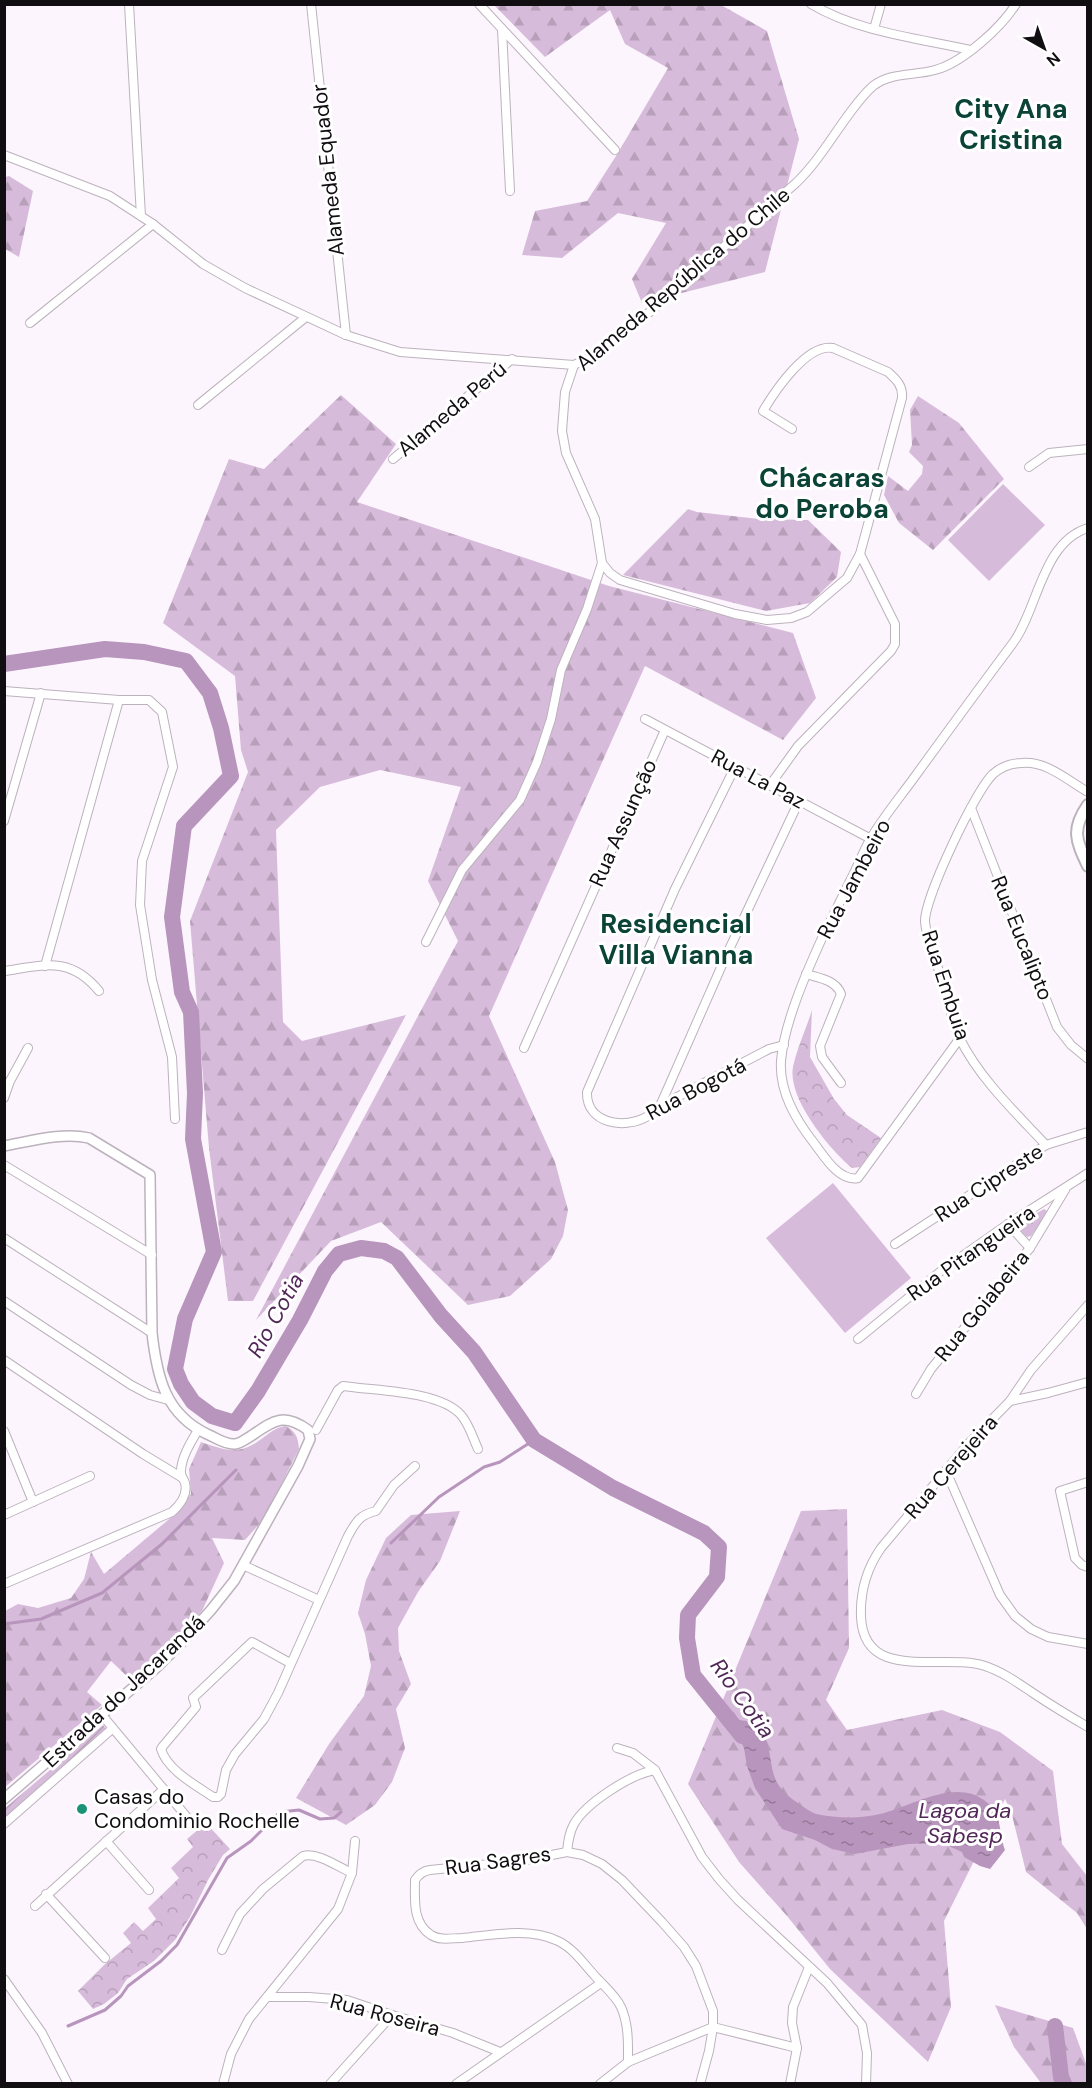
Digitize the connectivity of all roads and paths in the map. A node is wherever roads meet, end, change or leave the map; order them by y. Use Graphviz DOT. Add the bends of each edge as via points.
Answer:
graph roads {
  1 [pos="129,4"];
  2 [pos="311,4"];
  3 [pos="479,4"];
  4 [pos="811,4"];
  5 [pos="881,4"];
  6 [pos="1016,4"];
  7 [pos="502,29"];
  8 [pos="874,29"];
  9 [pos="970,50"];
  10 [pos="615,150"];
  11 [pos="4,155"];
  12 [pos="510,190"];
  13 [pos="141,216"];
  14 [pos="153,224"];
  15 [pos="306,317"];
  16 [pos="30,323"];
  17 [pos="346,335"];
  18 [pos="512,359"];
  19 [pos="574,365"];
  20 [pos="198,405"];
  21 [pos="792,429"];
  22 [pos="1088,449"];
  23 [pos="393,459"];
  24 [pos="1029,467"];
  25 [pos="1088,528"];
  26 [pos="860,554"];
  27 [pos="602,563"];
  28 [pos="4,691"];
  29 [pos="41,693"];
  30 [pos="119,700"];
  31 [pos="645,719"];
  32 [pos="665,730"];
  33 [pos="735,766"];
  34 [pos="770,786"];
  35 [pos="1088,792"];
  36 [pos="800,801"];
  37 [pos="1088,805"];
  38 [pos="971,808"];
  39 [pos="4,821"];
  40 [pos="871,839"];
  41 [pos="1088,866"];
  42 [pos="426,942"];
  43 [pos="45,966"];
  44 [pos="4,971"];
  45 [pos="806,974"];
  46 [pos="99,991"];
  47 [pos="960,1038"];
  48 [pos="784,1045"];
  49 [pos="27,1048"];
  50 [pos="524,1048"];
  51 [pos="1088,1059"];
  52 [pos="841,1083"];
  53 [pos="4,1098"];
  54 [pos="660,1106"];
  55 [pos="176,1119"];
  56 [pos="1088,1132"];
  57 [pos="1046,1145"];
  58 [pos="4,1146"];
  59 [pos="4,1165"];
  60 [pos="1088,1173"];
  61 [pos="1068,1186"];
  62 [pos="1008,1224"];
  63 [pos="4,1238"];
  64 [pos="895,1244"];
  65 [pos="1030,1248"];
  66 [pos="152,1255"];
  67 [pos="4,1301"];
  68 [pos="1088,1305"];
  69 [pos="152,1333"];
  70 [pos="858,1339"];
  71 [pos="4,1360"];
  72 [pos="1088,1382"];
  73 [pos="916,1394"];
  74 [pos="168,1400"];
  75 [pos="1011,1401"];
  76 [pos="198,1430"];
  77 [pos="316,1430"];
  78 [pos="4,1431"];
  79 [pos="477,1449"];
  80 [pos="415,1466"];
  81 [pos="946,1471"];
  82 [pos="90,1476"];
  83 [pos="181,1477"];
  84 [pos="1088,1482"];
  85 [pos="33,1502"];
  86 [pos="4,1515"];
  87 [pos="243,1565"];
  88 [pos="1088,1567"];
  89 [pos="4,1584"];
  90 [pos="319,1600"];
  91 [pos="1088,1644"];
  92 [pos="290,1663"];
  93 [pos="102,1714"];
  94 [pos="1088,1727"];
  95 [pos="112,1729"];
  96 [pos="617,1748"];
  97 [pos="655,1770"];
  98 [pos="164,1789"];
  99 [pos="4,1798"];
  100 [pos="191,1822"];
  101 [pos="4,1824"];
  102 [pos="106,1841"];
  103 [pos="355,1841"];
  104 [pos="567,1852"];
  105 [pos="352,1873"];
  106 [pos="149,1890"];
  107 [pos="46,1894"];
  108 [pos="34,1906"];
  109 [pos="222,1950"];
  110 [pos="105,1958"];
  111 [pos="808,1967"];
  112 [pos="4,1979"];
  113 [pos="601,1983"];
  114 [pos="267,1997"];
  115 [pos="392,2016"];
  116 [pos="713,2027"];
  117 [pos="797,2048"];
  118 [pos="500,2052"];
  119 [pos="628,2062"];
  120 [pos="68,2084"];
  121 [pos="223,2084"];
  122 [pos="330,2084"];
  123 [pos="456,2084"];
  124 [pos="600,2084"];
  125 [pos="700,2084"];
  126 [pos="790,2084"];
  127 [pos="866,2084"];
  1 -- 13 [label="street"];
  2 -- 17 [label="street, Alameda Equador"];
  3 -- 7 [label="street"];
  4 -- 8 [label="street"];
  5 -- 8 [label="street"];
  6 -- 9 [label="street, Alameda República do Chile"];
  7 -- 10 [label="street"];
  7 -- 12 [label="street"];
  8 -- 9 [label="street"];
  9 -- 19 [label="street, Alameda República do Chile" via="935,70 888,78 873,86 811,169 796,183 643,317 596,354"];
  11 -- 13 [label="street" via="110,196"];
  13 -- 14 [label="street"];
  14 -- 15 [label="street" via="204,264"];
  14 -- 16 [label="street"];
  15 -- 17 [label="street"];
  15 -- 20 [label="street"];
  17 -- 18 [label="street" via="400,352"];
  18 -- 19 [label="street"];
  18 -- 23 [label="street, Alameda Perú"];
  19 -- 27 [label="street, Alameda República do Chile" via="565,392 562,431 566,453 595,519"];
  21 -- 26 [label="street" via="763,411 776,388 819,348 834,348 888,372 899,383 902,398"];
  22 -- 24 [label="street" via="1049,453"];
  25 -- 40 [label="street, Rua Jambeiro" via="1059,548 1014,641"];
  26 -- 27 [label="street" via="847,578 807,612 767,620 620,580"];
  26 -- 34 [label="street" via="895,624 895,644 798,746"];
  27 -- 42 [label="street, Alameda República do Chile" via="561,670 548,730 520,800 462,870"];
  28 -- 29 [label="street"];
  29 -- 30 [label="street"];
  29 -- 39 [label="street"];
  30 -- 43 [label="street"];
  30 -- 55 [label="street" via="149,700 162,712 173,767 142,861 140,906 152,980 172,1056"];
  31 -- 32 [label="street, Rua La Paz"];
  32 -- 33 [label="street, Rua La Paz"];
  32 -- 50 [label="street, Rua Assunção"];
  33 -- 34 [label="street, Rua La Paz"];
  33 -- 54 [label="street, Rua Bogotá" via="675,890 587,1092 590,1109 598,1118 610,1122 632,1122"];
  34 -- 36 [label="street, Rua La Paz"];
  35 -- 38 [label="street, Rua Embuia" via="1046,767 1007,765 981,788"];
  36 -- 40 [label="street, Rua La Paz"];
  36 -- 54 [label="street"];
  37 -- 41 [label="main road" via="1079,817 1076,831"];
  38 -- 47 [label="street, Rua Embuia" via="933,891 925,922"];
  38 -- 51 [label="street, Rua Eucalipto" via="1058,1027"];
  40 -- 45 [label="street, Rua Jambeiro"];
  43 -- 44 [label="street"];
  43 -- 46 [label="street" via="70,968 88,978"];
  45 -- 48 [label="street, Rua Jambeiro"];
  45 -- 52 [label="street" via="831,982 841,994 820,1046 822,1057"];
  47 -- 48 [label="street, Rua Jambeiro" via="863,1174 852,1179 822,1154 788,1102 781,1062"];
  47 -- 57 [label="street, Rua Embuia" via="1011,1108"];
  48 -- 54 [label="street, Rua Bogotá" via="769,1049"];
  49 -- 53 [label="street"];
  56 -- 57 [label="street, Rua Cipreste"];
  57 -- 64 [label="street, Rua Cipreste"];
  58 -- 66 [label="street" via="65,1136 90,1138 150,1175"];
  59 -- 66 [label="street"];
  60 -- 61 [label="street, Rua Pitangueira"];
  61 -- 62 [label="street, Rua Pitangueira"];
  61 -- 65 [label="street, Rua Goiabeira"];
  62 -- 65 [label="street"];
  62 -- 70 [label="street, Rua Pitangueira" via="941,1271"];
  63 -- 69 [label="street"];
  65 -- 73 [label="street, Rua Goiabeira" via="931,1369"];
  66 -- 69 [label="street"];
  67 -- 74 [label="street" via="132,1385"];
  68 -- 75 [label="street, Rua Cerejeira" via="1031,1370"];
  69 -- 74 [label="street" via="154,1358"];
  71 -- 83 [label="street"];
  72 -- 75 [label="street"];
  74 -- 76 [label="street"];
  75 -- 81 [label="street, Rua Cerejeira"];
  76 -- 83 [label="street" via="186,1454"];
  76 -- 87 [label="street, Estrada do Jacarandá" via="235,1444 279,1420 291,1420 308,1430 310,1439 298,1466"];
  77 -- 79 [label="street" via="338,1390 352,1387 428,1398 450,1406 466,1421"];
  78 -- 85 [label="street"];
  80 -- 90 [label="street" via="394,1485 376,1511 364,1514 356,1522"];
  81 -- 91 [label="street" via="1000,1595 1015,1616 1048,1637"];
  81 -- 94 [label="street, Rua Cerejeira" via="870,1563 861,1621 871,1647 885,1658 901,1661 984,1666 1006,1675"];
  82 -- 85 [label="street"];
  83 -- 89 [label="street" via="185,1482 183,1500 172,1512"];
  84 -- 88 [label="street" via="1060,1491 1076,1558"];
  85 -- 86 [label="street"];
  87 -- 90 [label="street"];
  87 -- 93 [label="street, Estrada do Jacarandá" via="182,1642"];
  90 -- 92 [label="street"];
  92 -- 92 [label="street" via="253,1641 193,1698 196,1707 162,1746 163,1756 182,1776 218,1797 223,1792 226,1770 264,1719"];
  93 -- 95 [label="street"];
  93 -- 99 [label="street, Estrada do Jacarandá"];
  95 -- 98 [label="street"];
  95 -- 101 [label="street"];
  96 -- 97 [label="street" via="633,1753"];
  97 -- 104 [label="street" via="628,1781 583,1813 574,1823"];
  97 -- 111 [label="street" via="702,1857 738,1900"];
  98 -- 100 [label="street"];
  98 -- 102 [label="street"];
  102 -- 106 [label="street"];
  102 -- 107 [label="street"];
  103 -- 105 [label="street"];
  104 -- 113 [label="street, Rua Sagres" via="420,1874 415,1880 418,1919 433,1936 450,1939 508,1933 542,1935 559,1941"];
  104 -- 116 [label="street" via="602,1864 622,1880 684,1947 709,1997"];
  105 -- 109 [label="street" via="313,1856 303,1856 240,1914"];
  105 -- 114 [label="street" via="338,1909"];
  107 -- 108 [label="street"];
  107 -- 110 [label="street"];
  111 -- 117 [label="street" via="793,2007"];
  111 -- 127 [label="street" via="827,1983 862,2025 867,2053"];
  112 -- 120 [label="street" via="42,2033"];
  113 -- 118 [label="street"];
  113 -- 119 [label="street" via="621,2006 627,2025"];
  114 -- 115 [label="street, Rua Roseira" via="338,1998"];
  114 -- 121 [label="street" via="242,2031"];
  115 -- 118 [label="street, Rua Roseira" via="453,2033"];
  115 -- 122 [label="street"];
  116 -- 117 [label="street"];
  116 -- 119 [label="street"];
  116 -- 125 [label="street"];
  117 -- 126 [label="street"];
  118 -- 123 [label="street"];
  119 -- 124 [label="street"];
}
